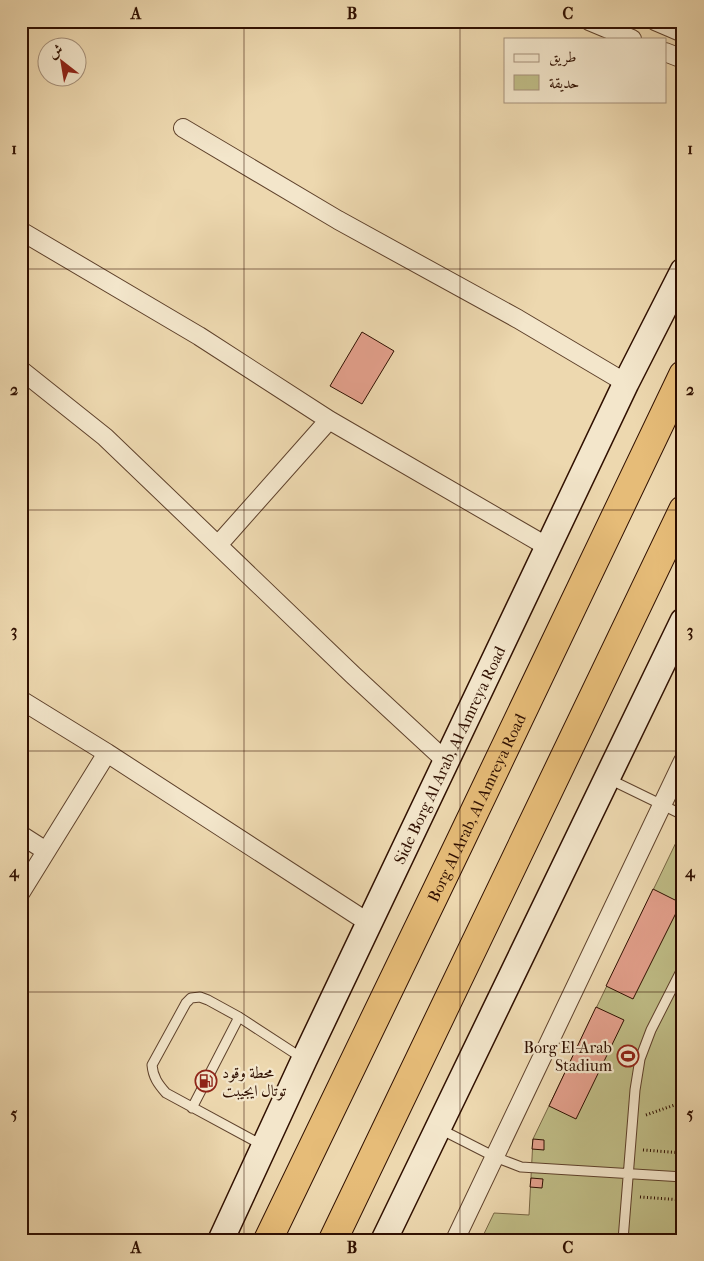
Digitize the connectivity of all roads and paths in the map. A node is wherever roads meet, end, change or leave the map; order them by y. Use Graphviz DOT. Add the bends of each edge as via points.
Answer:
graph roads {
  1 [pos="655,21"];
  2 [pos="600,23"];
  3 [pos="683,32"];
  4 [pos="630,38"];
  5 [pos="666,52"];
  6 [pos="683,59"];
  7 [pos="183,128"];
  8 [pos="22,233"];
  9 [pos="683,271"];
  10 [pos="21,370"];
  11 [pos="683,375"];
  12 [pos="626,383"];
  13 [pos="329,420"];
  14 [pos="683,510"];
  15 [pos="218,545"];
  16 [pos="548,548"];
  17 [pos="683,621"];
  18 [pos="21,700"];
  19 [pos="107,753"];
  20 [pos="446,761"];
  21 [pos="683,761"];
  22 [pos="607,778"];
  23 [pos="662,804"];
  24 [pos="683,815"];
  25 [pos="21,835"];
  26 [pos="46,851"];
  27 [pos="21,892"];
  28 [pos="369,923"];
  29 [pos="683,967"];
  30 [pos="239,1017"];
  31 [pos="304,1060"];
  32 [pos="683,1102"];
  33 [pos="192,1108"];
  34 [pos="632,1120"];
  35 [pos="438,1128"];
  36 [pos="265,1146"];
  37 [pos="630,1149"];
  38 [pos="683,1153"];
  39 [pos="495,1157"];
  40 [pos="628,1173"];
  41 [pos="683,1177"];
  42 [pos="627,1196"];
  43 [pos="683,1200"];
  44 [pos="221,1240"];
  45 [pos="268,1240"];
  46 [pos="333,1240"];
  47 [pos="384,1240"];
  48 [pos="455,1240"];
  49 [pos="623,1240"];
  1 -- 3 [label="street"];
  2 -- 4 [label="street"];
  5 -- 6 [label="street"];
  7 -- 12 [label="street"];
  8 -- 13 [label="street" via="198,336"];
  9 -- 12 [label="street, Side Borg Al Arab, Al Amreya Road"];
  10 -- 15 [label="street" via="105,437"];
  11 -- 45 [label="highway, Borg Al Arab, Al Amreya Road"];
  12 -- 16 [label="street, Side Borg Al Arab, Al Amreya Road"];
  13 -- 15 [label="street"];
  13 -- 16 [label="street"];
  14 -- 46 [label="highway"];
  15 -- 20 [label="street"];
  16 -- 20 [label="street, Side Borg Al Arab, Al Amreya Road"];
  17 -- 22 [label="street"];
  18 -- 19 [label="street"];
  19 -- 26 [label="street"];
  19 -- 28 [label="street"];
  20 -- 28 [label="street, Side Borg Al Arab, Al Amreya Road"];
  21 -- 23 [label="street"];
  22 -- 23 [label="lane"];
  22 -- 35 [label="street"];
  23 -- 24 [label="lane"];
  23 -- 39 [label="street"];
  25 -- 26 [label="street"];
  26 -- 27 [label="street"];
  28 -- 31 [label="street, Side Borg Al Arab, Al Amreya Road"];
  29 -- 34 [label="lane" via="640,1059"];
  30 -- 31 [label="lane"];
  30 -- 33 [label="lane"];
  30 -- 33 [label="lane" via="200,997 191,998 152,1065 156,1080 166,1093"];
  31 -- 36 [label="street, Side Borg Al Arab, Al Amreya Road"];
  32 -- 34 [label="path"];
  33 -- 36 [label="lane"];
  34 -- 37 [label="lane"];
  35 -- 39 [label="lane"];
  35 -- 47 [label="street"];
  36 -- 44 [label="street, Side Borg Al Arab, Al Amreya Road"];
  37 -- 38 [label="path"];
  37 -- 40 [label="lane"];
  39 -- 40 [label="lane" via="532,1169"];
  39 -- 48 [label="street"];
  40 -- 41 [label="lane"];
  40 -- 42 [label="lane"];
  42 -- 43 [label="path"];
  42 -- 49 [label="lane"];
}
